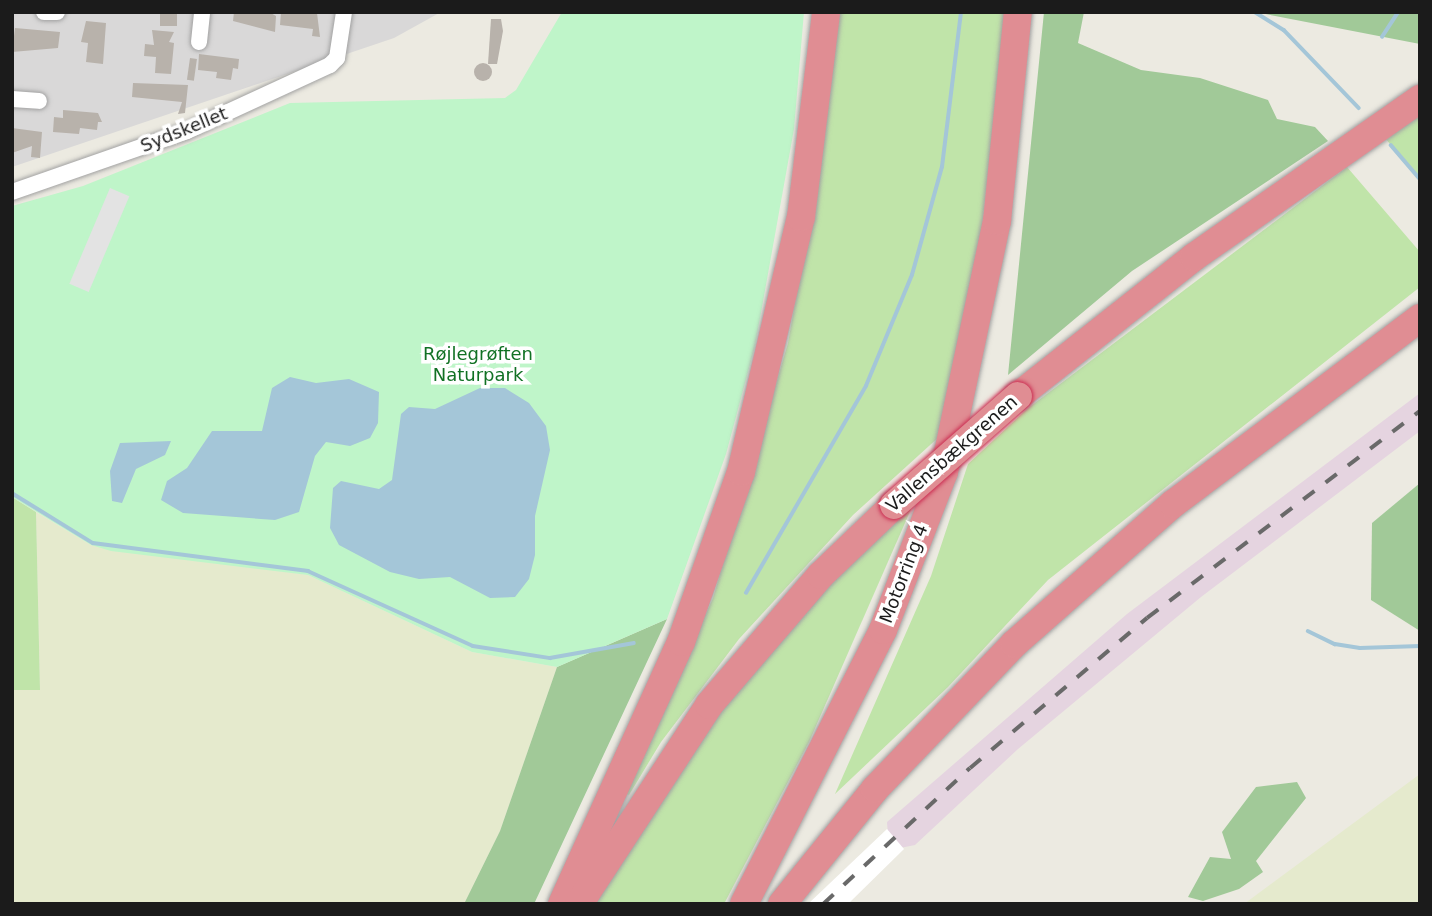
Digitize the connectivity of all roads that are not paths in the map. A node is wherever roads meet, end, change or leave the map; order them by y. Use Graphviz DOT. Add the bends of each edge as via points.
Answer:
graph roads {
  1 [pos="44,12"];
  2 [pos="57,12"];
  3 [pos="202,12"];
  4 [pos="344,12"];
  5 [pos="826,12"];
  6 [pos="1018,12"];
  7 [pos="199,42"];
  8 [pos="12,99"];
  9 [pos="1420,99"];
  10 [pos="39,101"];
  11 [pos="12,192"];
  12 [pos="1420,318"];
  13 [pos="562,904"];
  14 [pos="579,904"];
  15 [pos="744,904"];
  16 [pos="782,904"];
  1 -- 2 [label="street"];
  3 -- 7 [label="street"];
  4 -- 11 [label="street, Sydskellet" via="340,45 330,65 187,131"];
  5 -- 13 [label="highway" via="801,217 741,472 681,642"];
  6 -- 15 [label="highway, Motorring 4" via="997,221 944,472 883,630"];
  8 -- 10 [label="street"];
  9 -- 14 [label="highway, Vallensbækgrenen, bridge" via="1194,257 1018,396 894,505 821,575 709,705"];
  12 -- 16 [label="highway" via="1173,504 1014,644 875,789"];
}
